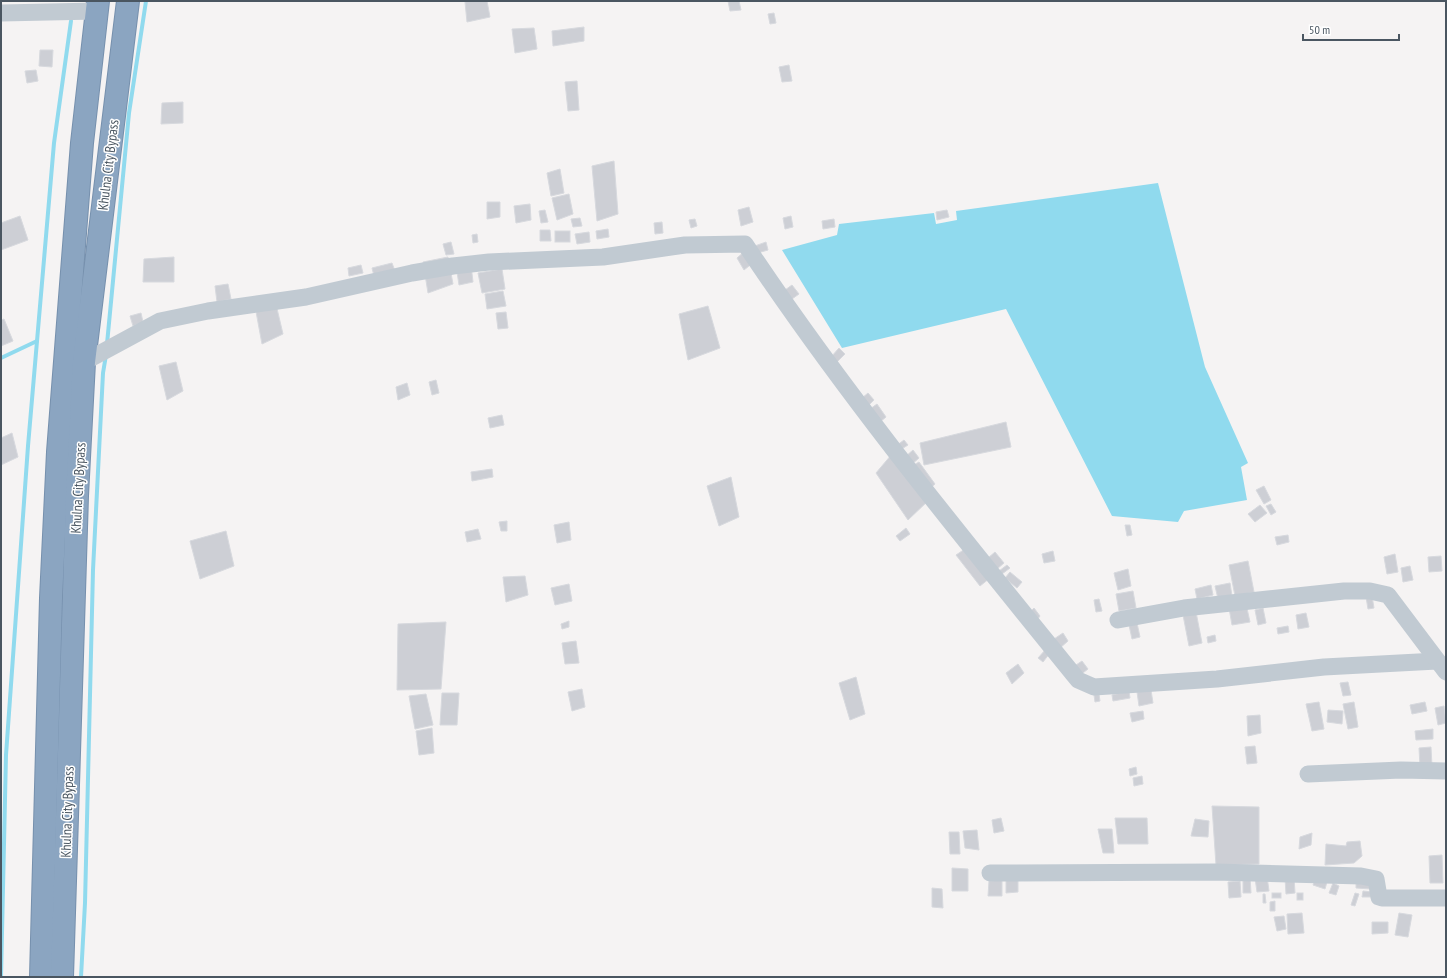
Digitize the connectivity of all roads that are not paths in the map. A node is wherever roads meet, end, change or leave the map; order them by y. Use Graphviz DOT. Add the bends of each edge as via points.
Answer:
graph roads {
  1 [pos="128,1"];
  2 [pos="98,6"];
  3 [pos="1,13"];
  4 [pos="84,362"];
  5 [pos="1118,620"];
  6 [pos="1442,666"];
  7 [pos="1446,771"];
  8 [pos="1308,774"];
  9 [pos="990,873"];
  10 [pos="1446,898"];
  11 [pos="41,977"];
  12 [pos="62,977"];
  1 -- 4 [label="highway, Khulna City Bypass"];
  2 -- 3 [label="street"];
  2 -- 11 [label="highway, Khulna City Bypass" via="82,143 58,452 51,598"];
  4 -- 6 [label="street" via="160,321 208,310 306,296 412,273 489,262 603,257 685,245 745,244 795,319 893,448 1078,680 1094,687 1217,679 1324,667"];
  4 -- 12 [label="highway, Khulna City Bypass" via="76,504"];
  5 -- 6 [label="street" via="1184,608 1370,591 1388,595"];
  7 -- 8 [label="street"];
  9 -- 10 [label="street" via="1215,872 1361,876 1376,879 1379,897 1382,898"];
}
